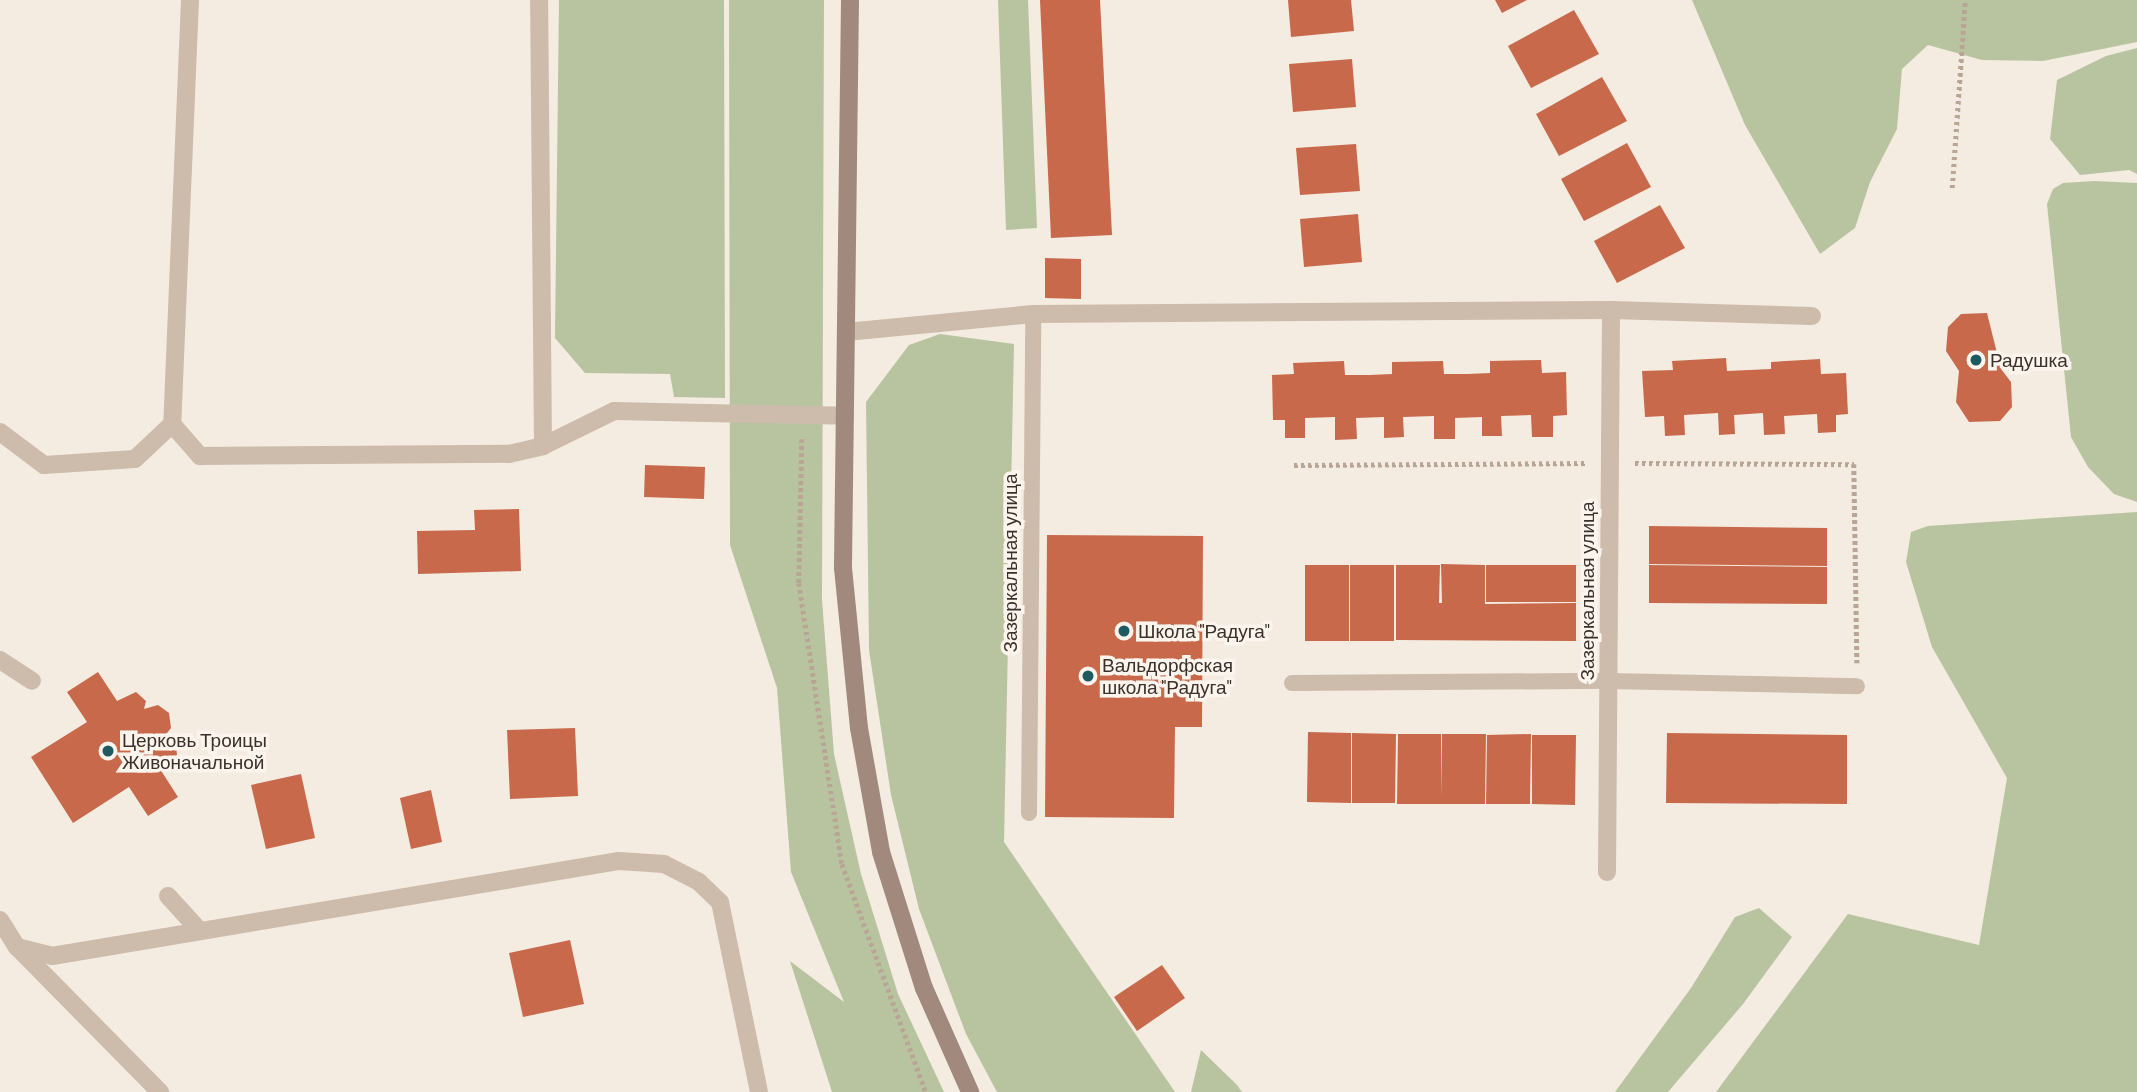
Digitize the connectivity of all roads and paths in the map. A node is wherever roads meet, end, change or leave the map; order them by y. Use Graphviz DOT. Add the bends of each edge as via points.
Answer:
graph roads {
  1 [pos="190,0"];
  2 [pos="540,0"];
  3 [pos="850,0"];
  4 [pos="1965,0"];
  5 [pos="1952,188"];
  6 [pos="1611,310"];
  7 [pos="1033,314"];
  8 [pos="1812,316"];
  9 [pos="846,332"];
  10 [pos="845,416"];
  11 [pos="172,424"];
  12 [pos="0,432"];
  13 [pos="543,446"];
  14 [pos="1609,463"];
  15 [pos="1294,465"];
  16 [pos="0,660"];
  17 [pos="32,681"];
  18 [pos="1608,681"];
  19 [pos="1292,683"];
  20 [pos="1857,686"];
  21 [pos="1029,813"];
  22 [pos="1607,872"];
  23 [pos="168,896"];
  24 [pos="0,920"];
  25 [pos="200,931"];
  26 [pos="17,947"];
  27 [pos="159,1092"];
  28 [pos="759,1092"];
  29 [pos="970,1092"];
  1 -- 11 [label="street"];
  2 -- 13 [label="street"];
  3 -- 9 [label="street"];
  4 -- 5 [label="path"];
  6 -- 7 [label="street"];
  6 -- 8 [label="street"];
  6 -- 14 [label="street, Зазеркальная улица"];
  7 -- 9 [label="street"];
  7 -- 21 [label="lane, Зазеркальная улица"];
  9 -- 10 [label="street"];
  10 -- 13 [label="street" via="614,411"];
  10 -- 29 [label="street" via="843,568 859,728 881,852 923,988"];
  11 -- 12 [label="street" via="135,459 44,465"];
  11 -- 13 [label="street" via="200,456 509,454"];
  14 -- 15 [label="path"];
  14 -- 18 [label="street, Зазеркальная улица"];
  14 -- 20 [label="path" via="1854,464"];
  16 -- 17 [label="street"];
  18 -- 19 [label="lane"];
  18 -- 20 [label="lane"];
  18 -- 22 [label="street, Зазеркальная улица"];
  23 -- 25 [label="street"];
  24 -- 26 [label="street"];
  25 -- 26 [label="street" via="52,956"];
  25 -- 28 [label="street" via="619,861 664,864 699,882 720,902"];
  26 -- 27 [label="street"];
}
